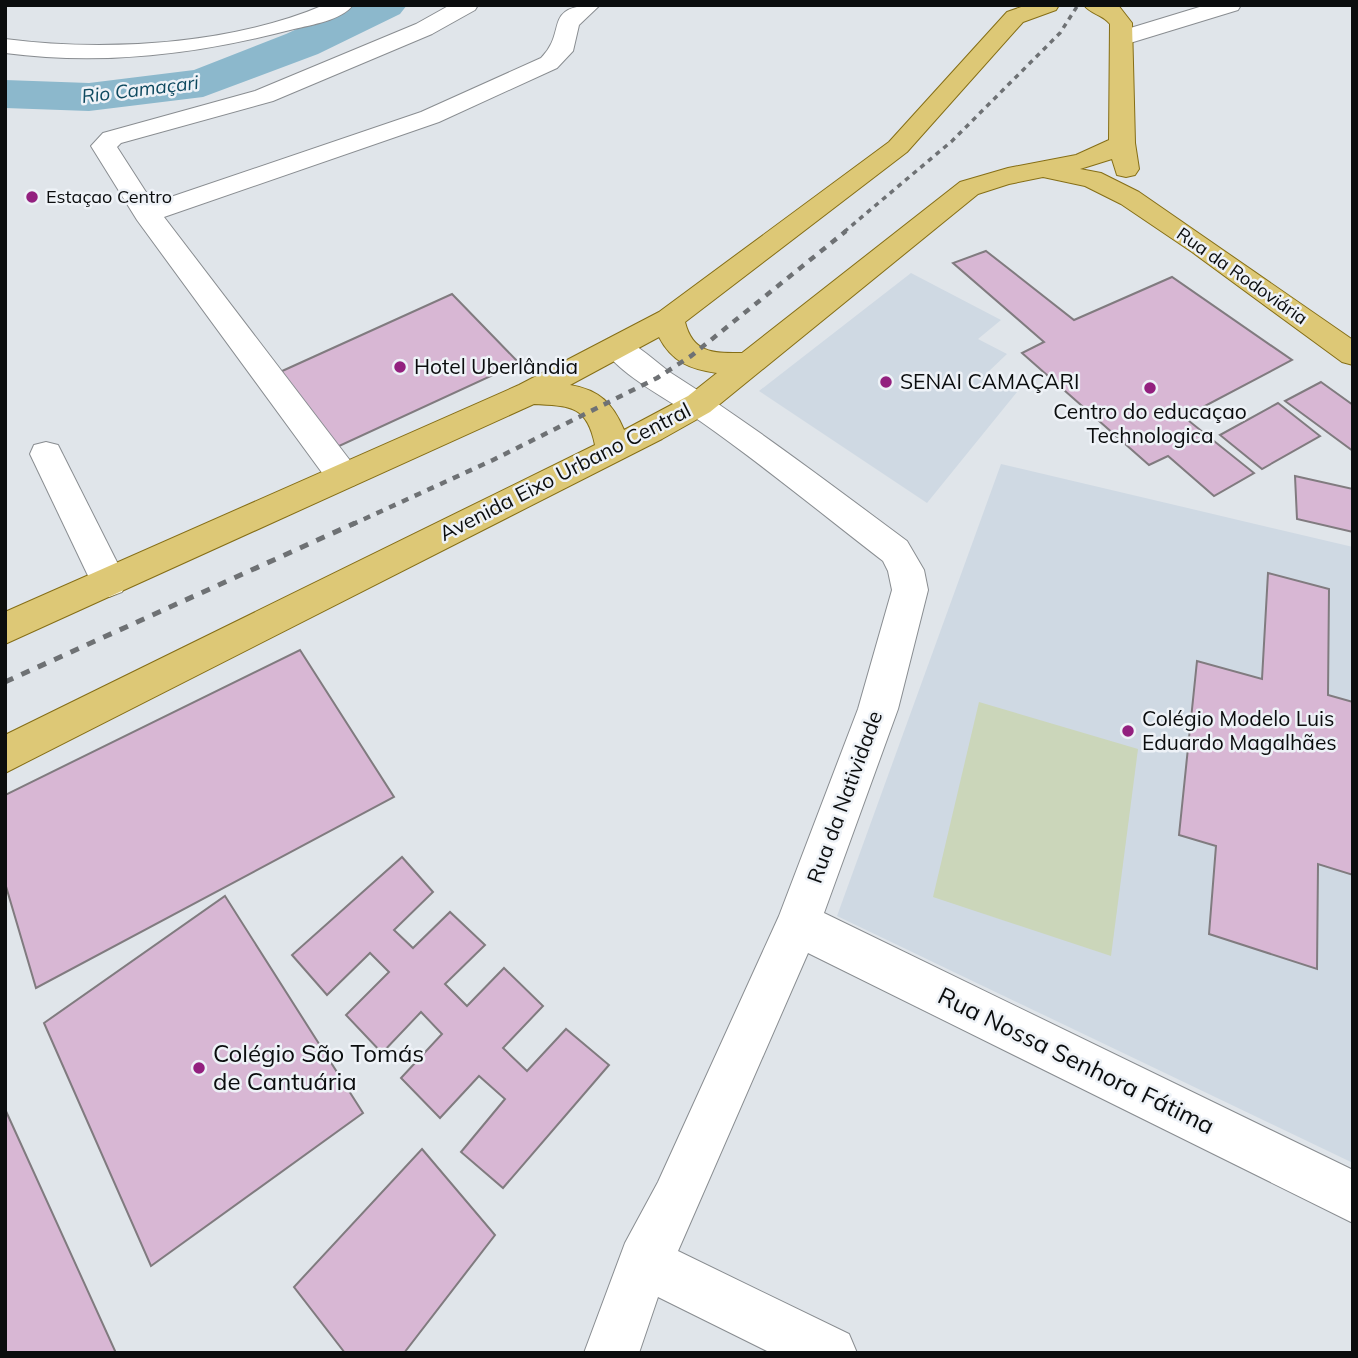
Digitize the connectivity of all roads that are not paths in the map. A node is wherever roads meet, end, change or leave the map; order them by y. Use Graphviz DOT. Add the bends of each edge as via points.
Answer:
graph roads {
  1 [pos="342,5"];
  2 [pos="467,5"];
  3 [pos="589,5"];
  4 [pos="1048,5"];
  5 [pos="1230,5"];
  6 [pos="1019,11"];
  7 [pos="1110,16"];
  8 [pos="5,46"];
  9 [pos="1122,143"];
  10 [pos="1039,171"];
  11 [pos="1130,198"];
  12 [pos="147,214"];
  13 [pos="669,319"];
  14 [pos="618,348"];
  15 [pos="1353,355"];
  16 [pos="747,364"];
  17 [pos="530,393"];
  18 [pos="699,404"];
  19 [pos="613,450"];
  20 [pos="46,454"];
  21 [pos="343,476"];
  22 [pos="109,582"];
  23 [pos="5,629"];
  24 [pos="5,755"];
  25 [pos="798,924"];
  26 [pos="1353,1197"];
  27 [pos="644,1262"];
  28 [pos="611,1353"];
  29 [pos="830,1353"];
  1 -- 8 [label="street" via="326,14 245,35 166,49 94,54"];
  2 -- 12 [label="street" via="424,29 264,96 111,138 104,146"];
  3 -- 12 [label="street" via="568,22 561,51 549,63 430,117"];
  4 -- 6 [label="main road"];
  5 -- 7 [label="street" via="1160,27"];
  6 -- 13 [label="main road" via="898,147"];
  7 -- 9 [label="main road"];
  9 -- 10 [label="main road, Avenida Eixo Urbano Central" via="1084,163"];
  9 -- 11 [label="main road"];
  10 -- 11 [label="main road, Rua da Rodoviária" via="1093,178"];
  10 -- 16 [label="main road, Avenida Eixo Urbano Central" via="994,177 968,188"];
  11 -- 15 [label="main road, Rua da Rodoviária"];
  12 -- 21 [label="street"];
  13 -- 14 [label="main road"];
  13 -- 16 [label="main road" via="671,337 691,356 712,363"];
  14 -- 17 [label="main road"];
  14 -- 18 [label="street, Rua da Natividade"];
  16 -- 18 [label="main road, Avenida Eixo Urbano Central"];
  17 -- 19 [label="main road" via="576,395 589,401 609,428"];
  17 -- 21 [label="main road"];
  18 -- 19 [label="main road, Avenida Eixo Urbano Central"];
  18 -- 25 [label="street, Rua da Natividade" via="895,551 910,590 878,709"];
  19 -- 24 [label="main road, Avenida Eixo Urbano Central"];
  20 -- 22 [label="street"];
  21 -- 22 [label="main road"];
  22 -- 23 [label="main road"];
  25 -- 26 [label="street, Rua Nossa Senhora Fátima"];
  25 -- 27 [label="street, Rua da Natividade"];
  27 -- 28 [label="street, Rua da Natividade"];
  27 -- 29 [label="street"];
}
